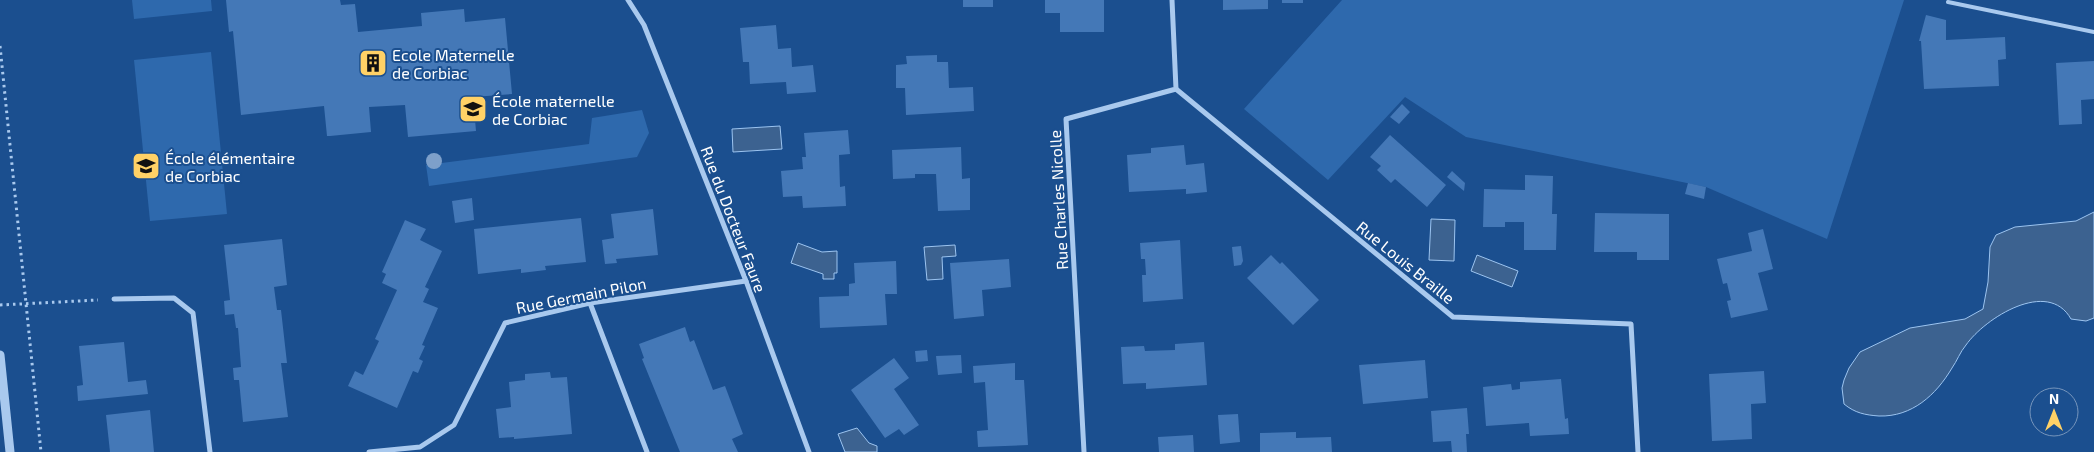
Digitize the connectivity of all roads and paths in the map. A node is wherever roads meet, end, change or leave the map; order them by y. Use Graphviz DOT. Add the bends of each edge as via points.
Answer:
graph roads {
  1 [pos="628,0"];
  2 [pos="1172,0"];
  3 [pos="1948,2"];
  4 [pos="2094,32"];
  5 [pos="0,46"];
  6 [pos="1176,89"];
  7 [pos="746,281"];
  8 [pos="114,299"];
  9 [pos="26,303"];
  10 [pos="590,303"];
  11 [pos="0,305"];
  12 [pos="0,355"];
  13 [pos="10,452"];
  14 [pos="41,452"];
  15 [pos="210,452"];
  16 [pos="369,452"];
  17 [pos="647,452"];
  18 [pos="809,452"];
  19 [pos="1084,452"];
  20 [pos="1638,452"];
  1 -- 7 [label="street, Rue du Docteur Faure" via="644,25"];
  2 -- 6 [label="street"];
  3 -- 4 [label="lane"];
  5 -- 9 [label="path"];
  6 -- 19 [label="street, Rue Charles Nicolle" via="1066,119"];
  6 -- 20 [label="street, Rue Louis Braille" via="1453,317 1631,324"];
  7 -- 10 [label="street, Rue Germain Pilon"];
  7 -- 18 [label="street, Rue du Docteur Faure"];
  8 -- 9 [label="path"];
  8 -- 15 [label="street" via="174,298 193,313"];
  9 -- 11 [label="path"];
  9 -- 14 [label="path"];
  10 -- 16 [label="street, Rue Germain Pilon" via="505,323 454,425 420,446"];
  10 -- 17 [label="street"];
  12 -- 13 [label="street"];
}
